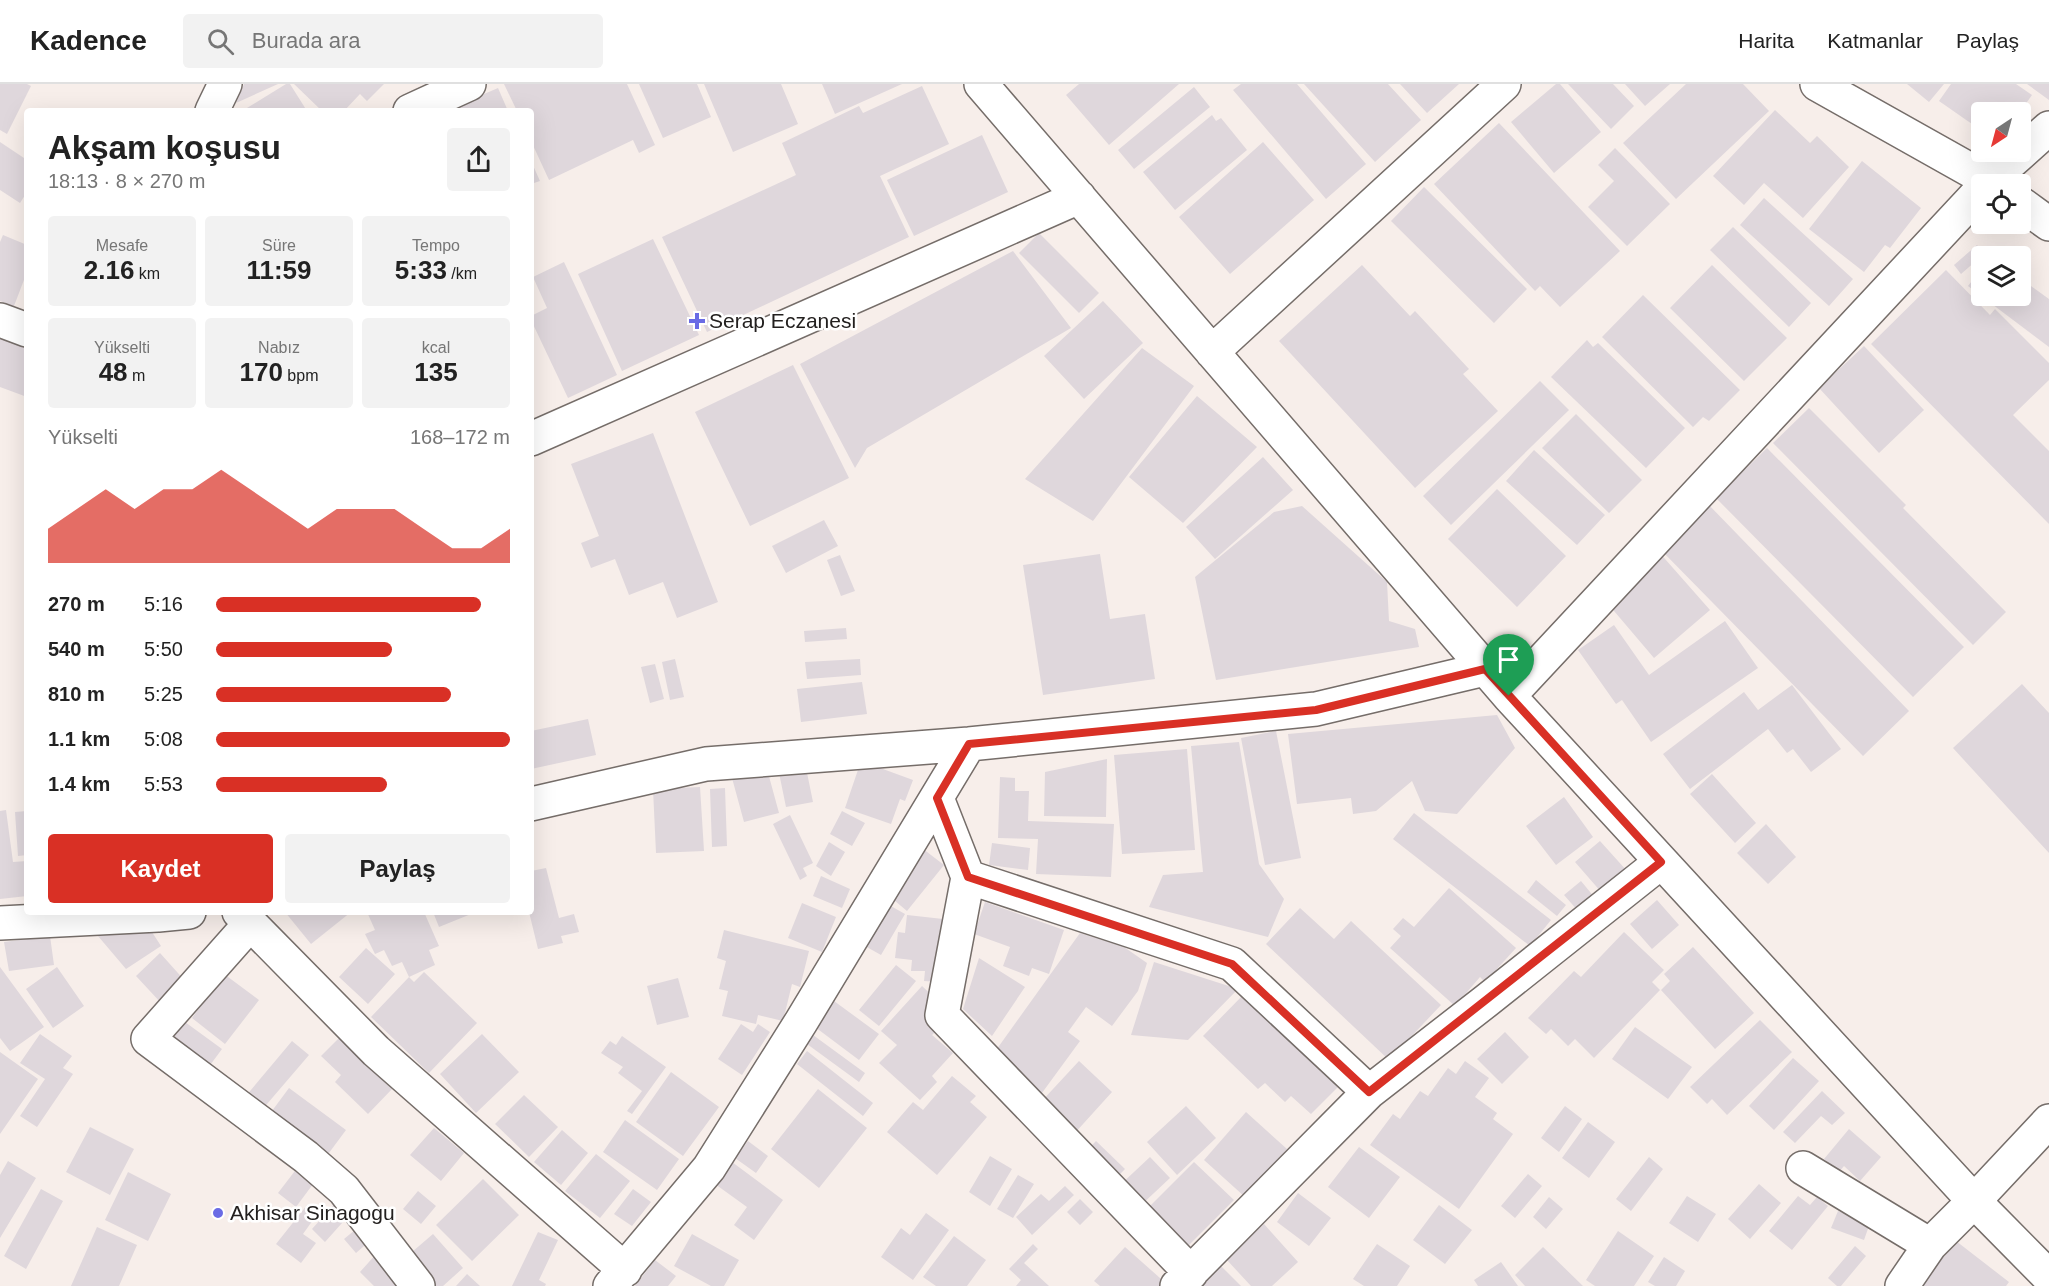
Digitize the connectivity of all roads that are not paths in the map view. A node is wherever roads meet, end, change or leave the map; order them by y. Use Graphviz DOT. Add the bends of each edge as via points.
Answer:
graph roads {
  1 [pos="225,84"];
  2 [pos="469,84"];
  3 [pos="981,84"];
  4 [pos="1504,84"];
  5 [pos="1817,84"];
  6 [pos="213,108"];
  7 [pos="417,108"];
  8 [pos="2049,128"];
  9 [pos="2000,174"];
  10 [pos="1971,175"];
  11 [pos="1078,197"];
  12 [pos="1971,203"];
  13 [pos="2031,211"];
  14 [pos="2049,224"];
  15 [pos="0,320"];
  16 [pos="24,329"];
  17 [pos="1212,352"];
  18 [pos="534,438"];
  19 [pos="1485,669"];
  20 [pos="1509,696"];
  21 [pos="969,744"];
  22 [pos="937,798"];
  23 [pos="534,803"];
  24 [pos="1661,862"];
  25 [pos="968,877"];
  26 [pos="158,915"];
  27 [pos="244,918"];
  28 [pos="0,922"];
  29 [pos="1369,1092"];
  30 [pos="2049,1121"];
  31 [pos="1803,1168"];
  32 [pos="1974,1201"];
  33 [pos="1930,1245"];
  34 [pos="2049,1277"];
  35 [pos="617,1278"];
  36 [pos="1184,1279"];
  37 [pos="418,1286"];
  38 [pos="1902,1286"];
  1 -- 6 [label="street"];
  2 -- 7 [label="street"];
  3 -- 11 [label="street"];
  4 -- 17 [label="street"];
  5 -- 10 [label="street"];
  8 -- 9 [label="street"];
  11 -- 17 [label="street"];
  11 -- 18 [label="street"];
  12 -- 20 [label="street"];
  13 -- 14 [label="street"];
  15 -- 16 [label="street"];
  17 -- 19 [label="street"];
  19 -- 20 [label="street"];
  19 -- 21 [label="street" via="1316,710"];
  20 -- 24 [label="street"];
  21 -- 22 [label="street"];
  21 -- 23 [label="street" via="706,764"];
  22 -- 25 [label="street"];
  22 -- 35 [label="street" via="709,1168"];
  24 -- 29 [label="street"];
  24 -- 32 [label="street"];
  25 -- 29 [label="street" via="1232,964"];
  25 -- 36 [label="street" via="942,1016"];
  26 -- 28 [label="street"];
  27 -- 35 [label="street" via="376,1051"];
  27 -- 37 [label="street" via="147,1039 306,1157 344,1190"];
  29 -- 36 [label="street"];
  30 -- 32 [label="street"];
  31 -- 33 [label="street"];
  32 -- 33 [label="street"];
  32 -- 34 [label="street"];
  33 -- 38 [label="street"];
}
